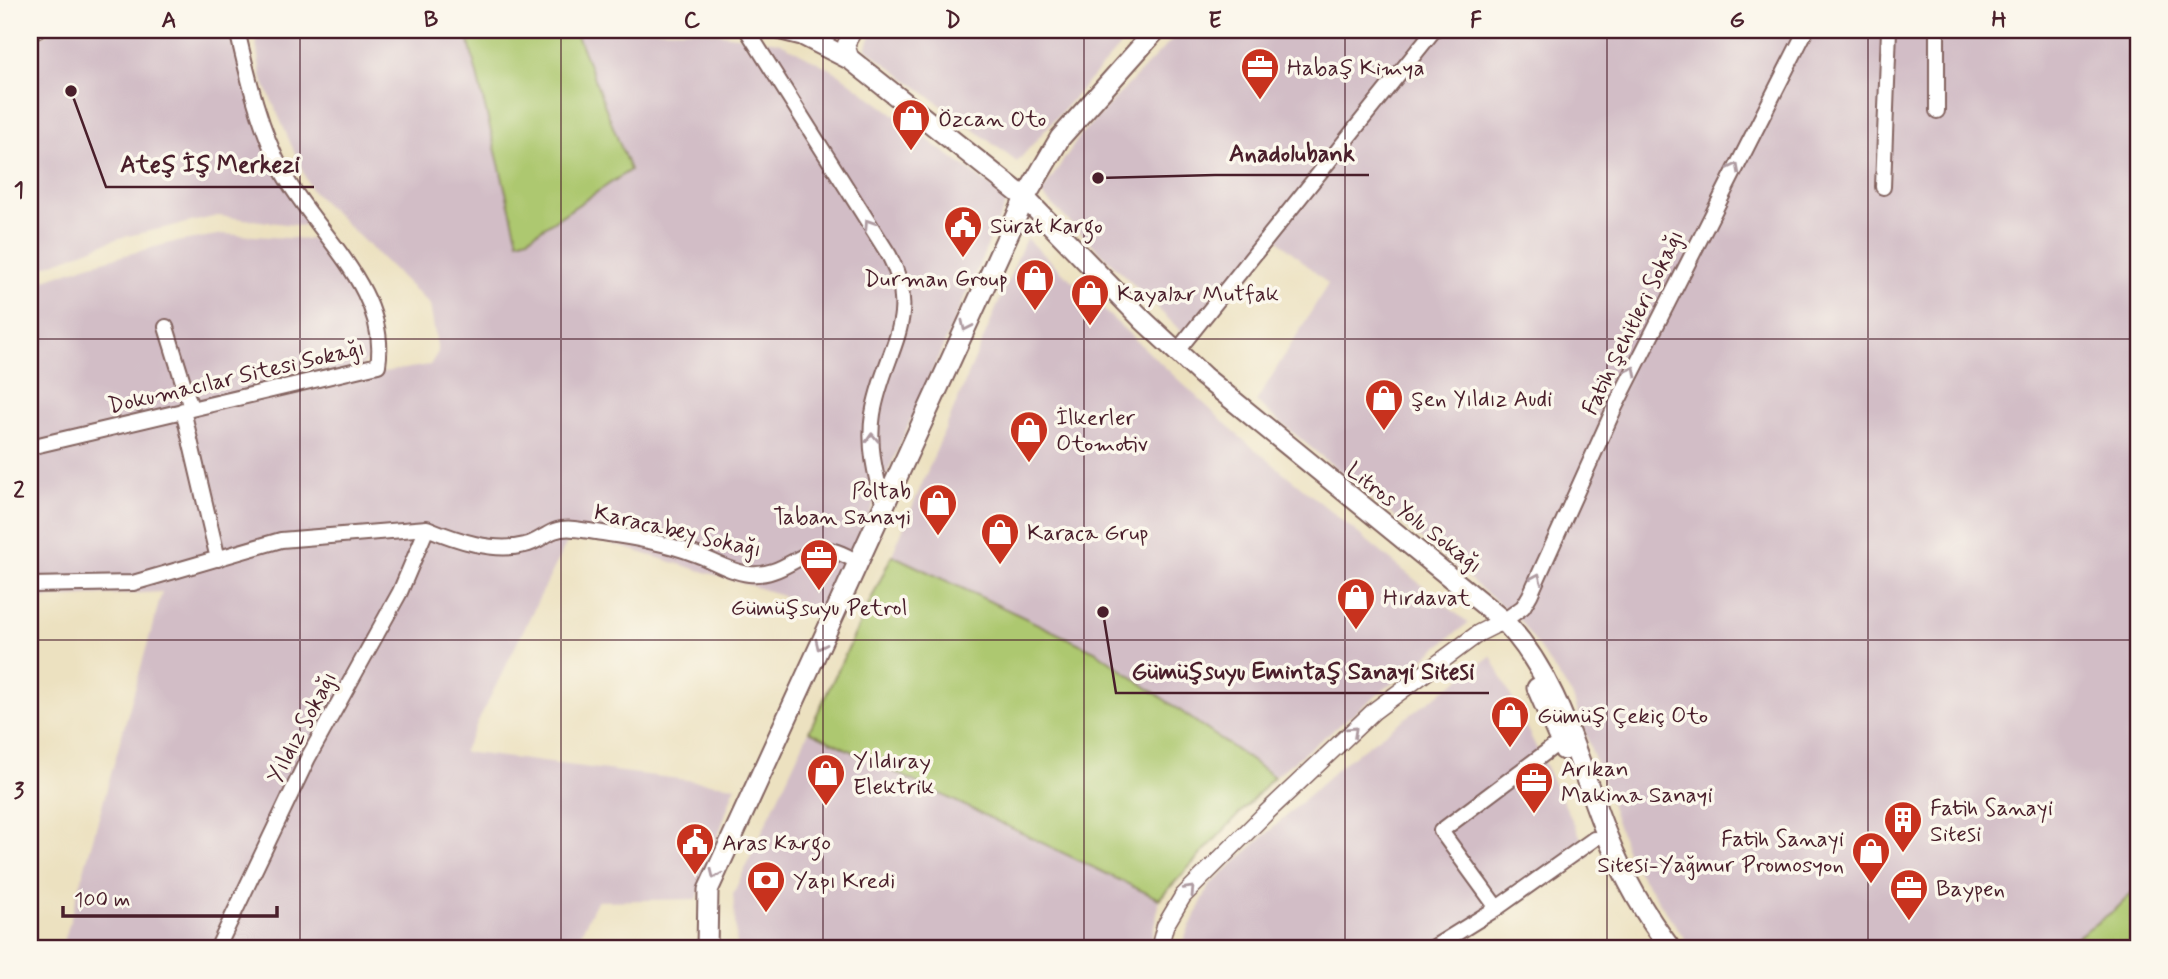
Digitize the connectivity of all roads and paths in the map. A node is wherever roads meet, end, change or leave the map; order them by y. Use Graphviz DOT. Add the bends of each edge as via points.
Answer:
graph roads {
  1 [pos="38,30"];
  2 [pos="237,30"];
  3 [pos="747,30"];
  4 [pos="782,30"];
  5 [pos="806,30"];
  6 [pos="822,30"];
  7 [pos="854,30"];
  8 [pos="1156,30"];
  9 [pos="1434,30"];
  10 [pos="1806,30"];
  11 [pos="1889,30"];
  12 [pos="1937,30"];
  13 [pos="30,34"];
  14 [pos="851,60"];
  15 [pos="1937,111"];
  16 [pos="1883,187"];
  17 [pos="1026,198"];
  18 [pos="166,327"];
  19 [pos="1173,356"];
  20 [pos="187,409"];
  21 [pos="30,447"];
  22 [pos="884,505"];
  23 [pos="427,528"];
  24 [pos="218,559"];
  25 [pos="858,562"];
  26 [pos="30,585"];
  27 [pos="1499,624"];
  28 [pos="1561,741"];
  29 [pos="1594,839"];
  30 [pos="1497,908"];
  31 [pos="217,949"];
  32 [pos="707,949"];
  33 [pos="1159,949"];
  34 [pos="1431,949"];
  35 [pos="1655,949"];
  36 [pos="1671,949"];
  1 -- 13 [label="street"];
  2 -- 20 [label="street, Dokumacılar Sitesi Sokağı" via="273,151 295,193 358,282 376,319 380,353 378,365"];
  22 -- 3 [label="street, one-way" via="870,433 903,313 903,285 889,255"];
  4 -- 14 [label="main road, Litros Yolu Sokağı"];
  5 -- 6 [label="street"];
  7 -- 14 [label="street" via="846,44"];
  8 -- 17 [label="main road" via="1060,138"];
  9 -- 19 [label="street"];
  27 -- 10 [label="street, Fatih Şehitleri Sokağı, one-way" via="1523,607 1530,595 1614,409"];
  11 -- 16 [label="street"];
  12 -- 15 [label="street"];
  14 -- 17 [label="main road, Litros Yolu Sokağı"];
  17 -- 19 [label="main road, Litros Yolu Sokağı" via="1028,214 1048,241"];
  17 -- 22 [label="main road, one-way"];
  18 -- 20 [label="street"];
  19 -- 27 [label="main road, Litros Yolu Sokağı" via="1342,506"];
  20 -- 21 [label="street, Dokumacılar Sitesi Sokağı"];
  20 -- 24 [label="street"];
  22 -- 25 [label="main road"];
  23 -- 24 [label="street, Karacabey Sokağı" via="281,540"];
  23 -- 25 [label="street, Karacabey Sokağı" via="502,548 526,545 568,528 597,532 693,553 748,574 781,570 814,551 835,551"];
  23 -- 31 [label="street, Yıldız Sokağı" via="400,592 308,758"];
  24 -- 26 [label="street, Karacabey Sokağı" via="132,583"];
  25 -- 32 [label="main road, one-way" via="708,890"];
  27 -- 28 [label="main road, Litros Yolu Sokağı"];
  33 -- 27 [label="street, one-way" via="1165,926 1183,896 1265,814 1374,711 1468,641"];
  27 -- 36 [label="main road, Litros Yolu Sokağı" via="1516,634 1564,712 1608,839 1636,898"];
  28 -- 29 [label="main road, Litros Yolu Sokağı"];
  28 -- 30 [label="street" via="1441,831"];
  29 -- 30 [label="street"];
  29 -- 35 [label="main road, Litros Yolu Sokağı" via="1622,898"];
  30 -- 34 [label="street"];
}
